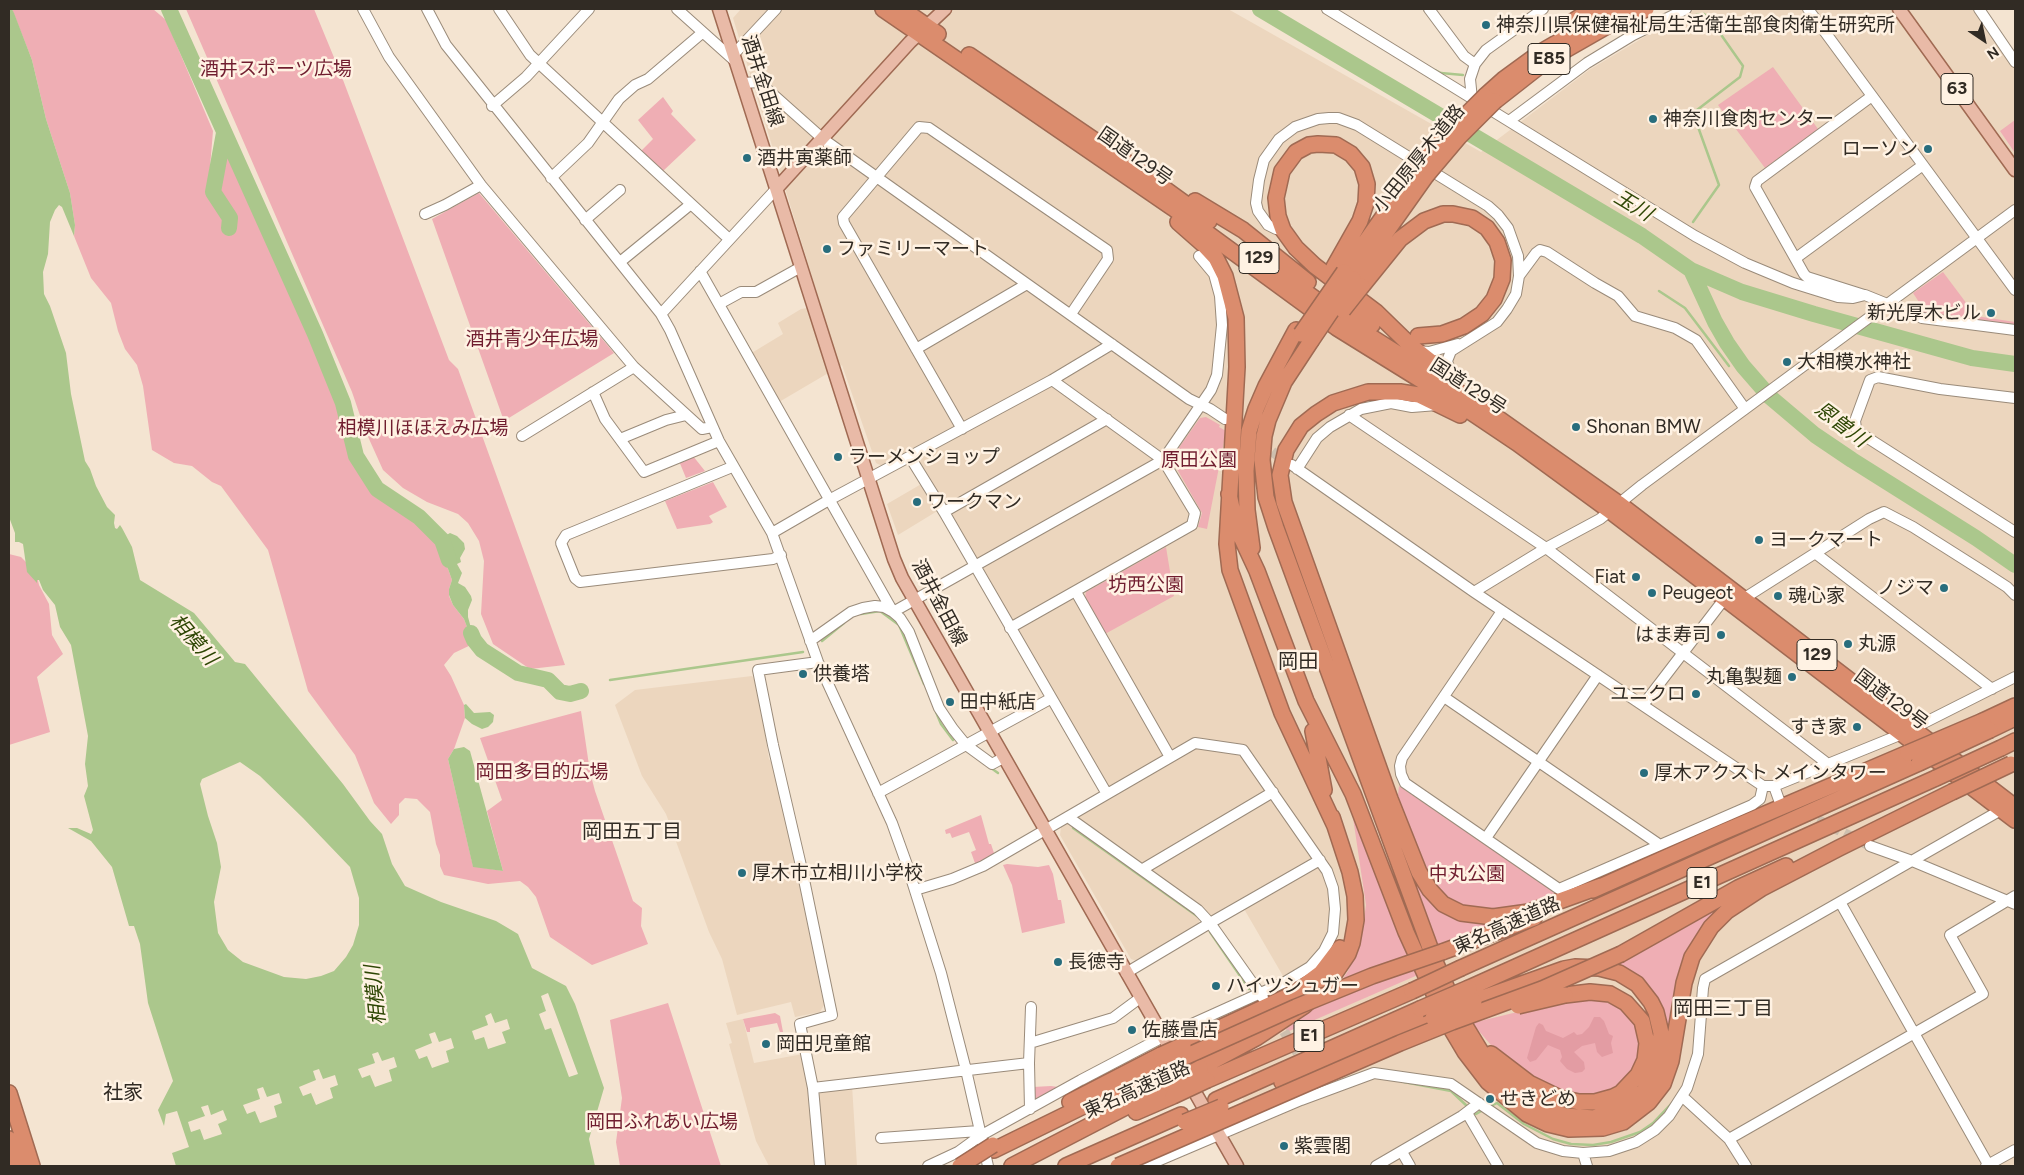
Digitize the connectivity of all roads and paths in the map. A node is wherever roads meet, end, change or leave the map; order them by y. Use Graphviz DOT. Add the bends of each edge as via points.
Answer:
graph roads {
  1 [pos="363,9"];
  2 [pos="427,9"];
  3 [pos="499,9"];
  4 [pos="589,9"];
  5 [pos="677,9"];
  6 [pos="719,9"];
  7 [pos="776,9"];
  8 [pos="883,9"];
  9 [pos="902,9"];
  10 [pos="945,9"];
  11 [pos="1327,9"];
  12 [pos="1429,9"];
  13 [pos="1543,9"];
  14 [pos="1646,9"];
  15 [pos="1686,9"];
  16 [pos="1808,9"];
  17 [pos="1898,9"];
  18 [pos="1979,9"];
  19 [pos="1608,13"];
  20 [pos="924,30"];
  21 [pos="702,32"];
  22 [pos="1633,35"];
  23 [pos="734,58"];
  24 [pos="2015,62"];
  25 [pos="539,63"];
  26 [pos="1475,64"];
  27 [pos="743,83"];
  28 [pos="1872,96"];
  29 [pos="1484,99"];
  30 [pos="492,106"];
  31 [pos="1509,121"];
  32 [pos="603,122"];
  33 [pos="823,139"];
  34 [pos="1923,166"];
  35 [pos="2015,170"];
  36 [pos="1125,174"];
  37 [pos="876,176"];
  38 [pos="1147,176"];
  39 [pos="551,178"];
  40 [pos="481,185"];
  41 [pos="777,188"];
  42 [pos="618,195"];
  43 [pos="691,204"];
  44 [pos="2015,210"];
  45 [pos="424,214"];
  46 [pos="585,220"];
  47 [pos="1283,230"];
  48 [pos="1977,238"];
  49 [pos="729,239"];
  50 [pos="1199,256"];
  51 [pos="1796,258"];
  52 [pos="620,262"];
  53 [pos="801,267"];
  54 [pos="700,271"];
  55 [pos="1348,276"];
  56 [pos="1519,276"];
  57 [pos="1027,284"];
  58 [pos="2015,290"];
  59 [pos="1865,295"];
  60 [pos="719,304"];
  61 [pos="1886,304"];
  62 [pos="661,314"];
  63 [pos="1071,314"];
  64 [pos="1372,324"];
  65 [pos="2015,330"];
  66 [pos="1306,338"];
  67 [pos="1468,340"];
  68 [pos="1112,344"];
  69 [pos="1417,344"];
  70 [pos="916,349"];
  71 [pos="634,367"];
  72 [pos="1452,377"];
  73 [pos="1052,380"];
  74 [pos="593,392"];
  75 [pos="2015,398"];
  76 [pos="1201,405"];
  77 [pos="1440,405"];
  78 [pos="1745,409"];
  79 [pos="686,415"];
  80 [pos="1349,415"];
  81 [pos="1107,419"];
  82 [pos="1225,419"];
  83 [pos="712,427"];
  84 [pos="962,430"];
  85 [pos="522,436"];
  86 [pos="620,439"];
  87 [pos="1521,439"];
  88 [pos="719,441"];
  89 [pos="910,457"];
  90 [pos="1163,460"];
  91 [pos="732,467"];
  92 [pos="869,479"];
  93 [pos="1229,494"];
  94 [pos="829,500"];
  95 [pos="1614,507"];
  96 [pos="944,512"];
  97 [pos="2015,532"];
  98 [pos="772,533"];
  99 [pos="1546,548"];
  100 [pos="1815,553"];
  101 [pos="780,556"];
  102 [pos="974,566"];
  103 [pos="1257,571"];
  104 [pos="1076,592"];
  105 [pos="1474,592"];
  106 [pos="2015,595"];
  107 [pos="1725,598"];
  108 [pos="1743,599"];
  109 [pos="914,601"];
  110 [pos="1502,611"];
  111 [pos="893,612"];
  112 [pos="1010,628"];
  113 [pos="811,642"];
  114 [pos="1683,651"];
  115 [pos="817,658"];
  116 [pos="1598,675"];
  117 [pos="2015,677"];
  118 [pos="1348,679"];
  119 [pos="1992,689"];
  120 [pos="1444,697"];
  121 [pos="1050,698"];
  122 [pos="1306,701"];
  123 [pos="1643,705"];
  124 [pos="2015,706"];
  125 [pos="2015,718"];
  126 [pos="1907,731"];
  127 [pos="988,733"];
  128 [pos="1352,736"];
  129 [pos="2015,741"];
  130 [pos="966,745"];
  131 [pos="1358,750"];
  132 [pos="1170,757"];
  133 [pos="1003,758"];
  134 [pos="1913,758"];
  135 [pos="1538,762"];
  136 [pos="2015,762"];
  137 [pos="1828,764"];
  138 [pos="1763,786"];
  139 [pos="1774,786"];
  140 [pos="1273,792"];
  141 [pos="1952,792"];
  142 [pos="878,793"];
  143 [pos="1107,794"];
  144 [pos="1390,799"];
  145 [pos="1778,800"];
  146 [pos="2012,809"];
  147 [pos="1068,817"];
  148 [pos="1335,826"];
  149 [pos="1045,831"];
  150 [pos="1486,838"];
  151 [pos="1660,845"];
  152 [pos="1870,846"];
  153 [pos="1345,854"];
  154 [pos="1320,860"];
  155 [pos="1912,861"];
  156 [pos="1143,869"];
  157 [pos="1601,886"];
  158 [pos="915,890"];
  159 [pos="2012,900"];
  160 [pos="1840,902"];
  161 [pos="1210,922"];
  162 [pos="1126,973"];
  163 [pos="1471,995"];
  164 [pos="1262,997"];
  165 [pos="1140,998"];
  166 [pos="1031,1007"];
  167 [pos="1424,1021"];
  168 [pos="1466,1028"];
  169 [pos="1914,1034"];
  170 [pos="1163,1038"];
  171 [pos="1030,1043"];
  172 [pos="1164,1060"];
  173 [pos="1029,1063"];
  174 [pos="966,1070"];
  175 [pos="1203,1074"];
  176 [pos="813,1088"];
  177 [pos="9,1093"];
  178 [pos="1683,1097"];
  179 [pos="1030,1109"];
  180 [pos="1473,1109"];
  181 [pos="1183,1118"];
  182 [pos="1219,1135"];
  183 [pos="880,1138"];
  184 [pos="9,1139"];
  185 [pos="1730,1139"];
  186 [pos="986,1141"];
  187 [pos="2015,1150"];
  188 [pos="1402,1152"];
  189 [pos="1583,1153"];
  190 [pos="1159,1163"];
  191 [pos="17,1166"];
  192 [pos="32,1166"];
  193 [pos="820,1166"];
  194 [pos="928,1166"];
  195 [pos="960,1166"];
  196 [pos="988,1166"];
  197 [pos="1013,1166"];
  198 [pos="1066,1166"];
  199 [pos="1077,1166"];
  200 [pos="1118,1166"];
  201 [pos="1146,1166"];
  202 [pos="1237,1166"];
  203 [pos="1376,1166"];
  204 [pos="1410,1166"];
  205 [pos="1498,1166"];
  206 [pos="1587,1166"];
  207 [pos="1746,1166"];
  208 [pos="1988,1166"];
  1 -- 40 [label="street" via="389,57"];
  2 -- 30 [label="street" via="446,45"];
  3 -- 25 [label="street"];
  4 -- 25 [label="street"];
  5 -- 21 [label="street"];
  6 -- 23 [label="main road, 酒井金田線"];
  7 -- 23 [label="street"];
  8 -- 20 [label="highway, 国道129号 / 129"];
  9 -- 20 [label="highway, 国道129号 / 129"];
  10 -- 20 [label="main road"];
  11 -- 29 [label="street"];
  12 -- 26 [label="street" via="1464,56"];
  13 -- 26 [label="street" via="1486,50"];
  14 -- 19 [label="highway, 小田原厚木道路 / E85, bridge"];
  15 -- 22 [label="street"];
  16 -- 28 [label="street"];
  17 -- 35 [label="main road, 63"];
  18 -- 24 [label="street"];
  19 -- 22 [label="street"];
  19 -- 29 [label="highway, 小田原厚木道路 / E85" via="1546,61"];
  19 -- 29 [label="highway" via="1568,24 1530,52"];
  20 -- 33 [label="main road"];
  20 -- 36 [label="highway, 国道129号 / 129"];
  20 -- 38 [label="highway, 国道129号 / 129"];
  21 -- 23 [label="street"];
  21 -- 32 [label="street" via="648,78 634,85 619,99"];
  22 -- 31 [label="street" via="1587,63"];
  23 -- 27 [label="main road, 酒井金田線"];
  25 -- 30 [label="street"];
  25 -- 32 [label="street"];
  26 -- 29 [label="street" via="1470,79"];
  27 -- 33 [label="street" via="759,82"];
  27 -- 41 [label="main road, 酒井金田線"];
  28 -- 34 [label="street"];
  28 -- 51 [label="street" via="1757,181 1755,187"];
  29 -- 31 [label="street"];
  29 -- 55 [label="highway, 小田原厚木道路 / E85, bridge" via="1459,137 1422,173"];
  30 -- 39 [label="street"];
  31 -- 59 [label="street" via="1745,263 1838,297"];
  32 -- 39 [label="street" via="588,143"];
  32 -- 43 [label="street"];
  33 -- 37 [label="street"];
  33 -- 41 [label="main road"];
  34 -- 48 [label="street"];
  34 -- 51 [label="street"];
  36 -- 87 [label="highway, 国道129号 / 129" via="1337,328"];
  36 -- 93 [label="highway" via="1210,251 1227,282 1236,318 1237,340"];
  37 -- 57 [label="street"];
  37 -- 63 [label="street" via="918,127 929,128 1107,250 1108,260"];
  37 -- 70 [label="street" via="843,217 844,223"];
  38 -- 64 [label="highway" via="1216,212 1304,279"];
  38 -- 87 [label="highway, 国道129号 / 129" via="1308,294 1457,390"];
  39 -- 46 [label="street"];
  40 -- 45 [label="street"];
  40 -- 71 [label="street"];
  41 -- 49 [label="street"];
  41 -- 53 [label="main road, 酒井金田線"];
  42 -- 46 [label="street"];
  43 -- 49 [label="street"];
  43 -- 52 [label="street"];
  44 -- 48 [label="street"];
  46 -- 52 [label="street"];
  47 -- 55 [label="highway" via="1276,198 1279,178 1290,157 1302,148 1318,144 1336,145 1351,154 1362,167 1367,184 1366,203"];
  47 -- 56 [label="street" via="1268,225 1258,211 1256,203 1264,160 1283,135 1295,127 1318,119 1338,118 1357,125 1488,206 1511,234 1518,256"];
  47 -- 69 [label="highway" via="1307,260"];
  48 -- 58 [label="street"];
  48 -- 61 [label="street"];
  49 -- 54 [label="street"];
  50 -- 76 [label="street" via="1214,274 1222,311 1216,375"];
  51 -- 59 [label="street" via="1807,277"];
  52 -- 62 [label="street"];
  53 -- 60 [label="street" via="756,292 741,292"];
  53 -- 92 [label="main road, 酒井金田線"];
  54 -- 60 [label="street"];
  54 -- 62 [label="street"];
  55 -- 66 [label="highway, 小田原厚木道路 / E85, bridge"];
  55 -- 66 [label="highway, bridge"];
  55 -- 69 [label="highway" via="1424,221 1443,214 1472,218 1486,228 1497,242 1503,260 1502,279 1494,299 1482,314 1464,326"];
  56 -- 67 [label="street" via="1516,294 1507,310 1497,322"];
  56 -- 78 [label="street" via="1536,253 1540,250 1547,252 1618,296 1635,316 1675,328 1696,340"];
  57 -- 63 [label="street"];
  57 -- 70 [label="street"];
  59 -- 61 [label="street"];
  60 -- 94 [label="street"];
  61 -- 65 [label="street" via="1922,318"];
  61 -- 78 [label="street"];
  62 -- 83 [label="street"];
  63 -- 68 [label="street"];
  66 -- 103 [label="highway" via="1260,398 1249,431 1247,510"];
  66 -- 128 [label="highway" via="1285,387 1272,408 1264,436 1262,471 1276,528"];
  67 -- 69 [label="street" via="1438,350"];
  67 -- 72 [label="street" via="1448,356"];
  68 -- 73 [label="street"];
  68 -- 76 [label="street"];
  69 -- 72 [label="highway"];
  70 -- 84 [label="street"];
  71 -- 74 [label="street"];
  71 -- 79 [label="street"];
  72 -- 87 [label="highway" via="1483,400"];
  73 -- 81 [label="street"];
  73 -- 84 [label="street"];
  74 -- 85 [label="street"];
  74 -- 86 [label="street" via="605,419"];
  75 -- 97 [label="street" via="1878,377 1870,380 1855,421 1860,433"];
  76 -- 82 [label="street"];
  76 -- 90 [label="street"];
  77 -- 80 [label="street" via="1412,407 1391,403"];
  77 -- 87 [label="highway"];
  77 -- 118 [label="highway" via="1419,395 1395,391 1368,392 1344,398 1301,426 1283,458 1281,484 1284,502"];
  78 -- 95 [label="street"];
  79 -- 83 [label="street" via="702,429"];
  79 -- 86 [label="street"];
  80 -- 99 [label="street"];
  80 -- 105 [label="street" via="1317,438 1294,467"];
  81 -- 90 [label="street"];
  81 -- 96 [label="street"];
  83 -- 88 [label="street"];
  84 -- 89 [label="street"];
  86 -- 88 [label="street" via="644,472"];
  87 -- 95 [label="highway, 国道129号 / 129"];
  88 -- 91 [label="street"];
  89 -- 92 [label="street"];
  89 -- 96 [label="street"];
  90 -- 102 [label="street"];
  90 -- 104 [label="street" via="1195,513 1192,525"];
  91 -- 98 [label="street"];
  91 -- 101 [label="street" via="566,535 561,544 574,578 580,582"];
  92 -- 94 [label="street"];
  92 -- 109 [label="main road, 酒井金田線" via="894,559"];
  93 -- 103 [label="highway" via="1234,521"];
  93 -- 148 [label="highway" via="1227,544 1233,582 1282,712"];
  94 -- 98 [label="street"];
  94 -- 111 [label="street"];
  95 -- 99 [label="street"];
  95 -- 107 [label="highway, 国道129号 / 129"];
  95 -- 108 [label="highway, 国道129号 / 129"];
  96 -- 102 [label="street"];
  98 -- 101 [label="street"];
  99 -- 105 [label="street"];
  99 -- 114 [label="street"];
  100 -- 106 [label="street" via="1884,512 1913,527"];
  100 -- 108 [label="street"];
  100 -- 119 [label="street"];
  101 -- 113 [label="street"];
  102 -- 109 [label="street"];
  102 -- 112 [label="street"];
  103 -- 122 [label="highway"];
  104 -- 112 [label="street"];
  104 -- 132 [label="street"];
  105 -- 110 [label="street"];
  107 -- 114 [label="street"];
  107 -- 126 [label="highway, 国道129号 / 129"];
  108 -- 126 [label="highway, 国道129号 / 129"];
  109 -- 111 [label="street"];
  109 -- 127 [label="main road, 酒井金田線"];
  110 -- 116 [label="street"];
  110 -- 120 [label="street"];
  111 -- 113 [label="street" via="875,606 851,612"];
  111 -- 130 [label="street" via="909,632 940,708"];
  112 -- 121 [label="street"];
  113 -- 115 [label="street"];
  114 -- 123 [label="street"];
  114 -- 137 [label="street"];
  115 -- 142 [label="street"];
  115 -- 176 [label="street" via="758,670 832,1015 800,1024"];
  116 -- 123 [label="street"];
  116 -- 135 [label="street"];
  117 -- 119 [label="street"];
  118 -- 128 [label="highway"];
  118 -- 144 [label="highway"];
  119 -- 126 [label="street"];
  120 -- 135 [label="street"];
  120 -- 150 [label="street" via="1402,758 1401,774 1405,783"];
  121 -- 127 [label="street"];
  121 -- 143 [label="street"];
  122 -- 141 [label="highway" via="1353,794 1410,940 1458,1041 1480,1072 1506,1098 1538,1119 1569,1129 1592,1130 1613,1126 1640,1111 1663,1084 1672,1061 1690,963 1705,935 1723,915 1762,888"];
  122 -- 148 [label="highway"];
  123 -- 138 [label="street"];
  124 -- 134 [label="highway, bridge"];
  125 -- 134 [label="highway, 東名高速道路 / E1, bridge"];
  126 -- 137 [label="street"];
  126 -- 146 [label="highway, 国道129号 / 129"];
  127 -- 130 [label="street"];
  127 -- 133 [label="main road, 酒井金田線"];
  128 -- 131 [label="highway"];
  129 -- 163 [label="highway, E1, bridge"];
  130 -- 133 [label="street" via="992,764"];
  130 -- 142 [label="street"];
  131 -- 144 [label="highway"];
  131 -- 168 [label="highway" via="1436,964"];
  132 -- 140 [label="street" via="1195,743 1243,750"];
  132 -- 143 [label="street"];
  133 -- 149 [label="main road, 酒井金田線"];
  134 -- 157 [label="highway"];
  134 -- 175 [label="highway, 東名高速道路 / E1, bridge" via="1412,991"];
  135 -- 150 [label="street"];
  135 -- 151 [label="street"];
  136 -- 141 [label="highway, bridge"];
  137 -- 139 [label="street"];
  138 -- 139 [label="street"];
  138 -- 151 [label="street" via="1760,799 1752,805"];
  139 -- 145 [label="street"];
  140 -- 154 [label="street"];
  140 -- 156 [label="street"];
  141 -- 167 [label="highway, bridge" via="1752,881 1621,954 1542,988"];
  142 -- 158 [label="street"];
  143 -- 147 [label="street"];
  144 -- 157 [label="highway" via="1424,882 1436,897 1461,914 1516,915"];
  146 -- 155 [label="street"];
  147 -- 149 [label="street"];
  147 -- 156 [label="street"];
  148 -- 153 [label="highway"];
  149 -- 158 [label="street" via="982,866"];
  149 -- 162 [label="main road, 酒井金田線"];
  150 -- 151 [label="street" via="1559,889"];
  152 -- 155 [label="street"];
  153 -- 172 [label="highway, bridge" via="1350,913 1341,946 1329,965 1293,994 1182,1045"];
  153 -- 175 [label="highway" via="1354,890 1356,920 1352,943 1336,973 1294,1013"];
  154 -- 161 [label="street"];
  154 -- 164 [label="street" via="1334,888 1333,933 1324,951 1310,967"];
  155 -- 159 [label="street"];
  155 -- 160 [label="street"];
  156 -- 161 [label="street"];
  157 -- 172 [label="highway, bridge" via="1524,922 1313,1000"];
  158 -- 174 [label="street" via="942,973"];
  159 -- 169 [label="street" via="1950,935 1983,994"];
  160 -- 169 [label="street"];
  160 -- 178 [label="street" via="1706,979 1698,1054"];
  161 -- 162 [label="street"];
  161 -- 164 [label="street"];
  162 -- 165 [label="main road, 酒井金田線"];
  163 -- 167 [label="highway, E1, bridge"];
  163 -- 168 [label="highway" via="1575,967 1619,973 1637,984 1656,1012 1661,1033 1658,1065 1644,1091 1622,1109 1594,1118 1565,1116 1538,1105 1510,1085 1484,1057"];
  164 -- 170 [label="street"];
  165 -- 170 [label="main road, 酒井金田線"];
  165 -- 171 [label="street" via="1113,1018"];
  166 -- 171 [label="street"];
  167 -- 168 [label="highway, bridge" via="1468,1019 1590,992 1610,994 1626,1003 1642,1021 1648,1043 1642,1068 1633,1082 1613,1097 1596,1102 1578,1102 1540,1089 1500,1062"];
  167 -- 181 [label="highway, E1"];
  167 -- 200 [label="highway, bridge"];
  169 -- 185 [label="street"];
  169 -- 208 [label="street"];
  170 -- 179 [label="street"];
  170 -- 182 [label="main road, 酒井金田線"];
  171 -- 173 [label="street"];
  172 -- 186 [label="highway"];
  173 -- 174 [label="street"];
  173 -- 179 [label="street"];
  174 -- 176 [label="street"];
  174 -- 186 [label="street"];
  175 -- 197 [label="highway, 東名高速道路 / E1, bridge"];
  176 -- 193 [label="street"];
  177 -- 192 [label="highway"];
  178 -- 185 [label="street"];
  178 -- 189 [label="street" via="1655,1130 1636,1142 1609,1151"];
  179 -- 186 [label="street"];
  180 -- 182 [label="street" via="1451,1084 1374,1073 1320,1088"];
  180 -- 188 [label="street"];
  180 -- 189 [label="street" via="1537,1143"];
  180 -- 205 [label="street"];
  181 -- 198 [label="highway, E1"];
  181 -- 199 [label="highway"];
  182 -- 190 [label="street"];
  182 -- 202 [label="main road, 酒井金田線"];
  183 -- 186 [label="street"];
  184 -- 191 [label="highway"];
  185 -- 207 [label="street"];
  186 -- 194 [label="street"];
  186 -- 195 [label="highway, bridge"];
  186 -- 196 [label="street"];
  187 -- 208 [label="street"];
  188 -- 203 [label="street"];
  188 -- 204 [label="street"];
  189 -- 206 [label="street"];
  190 -- 201 [label="street"];
}
